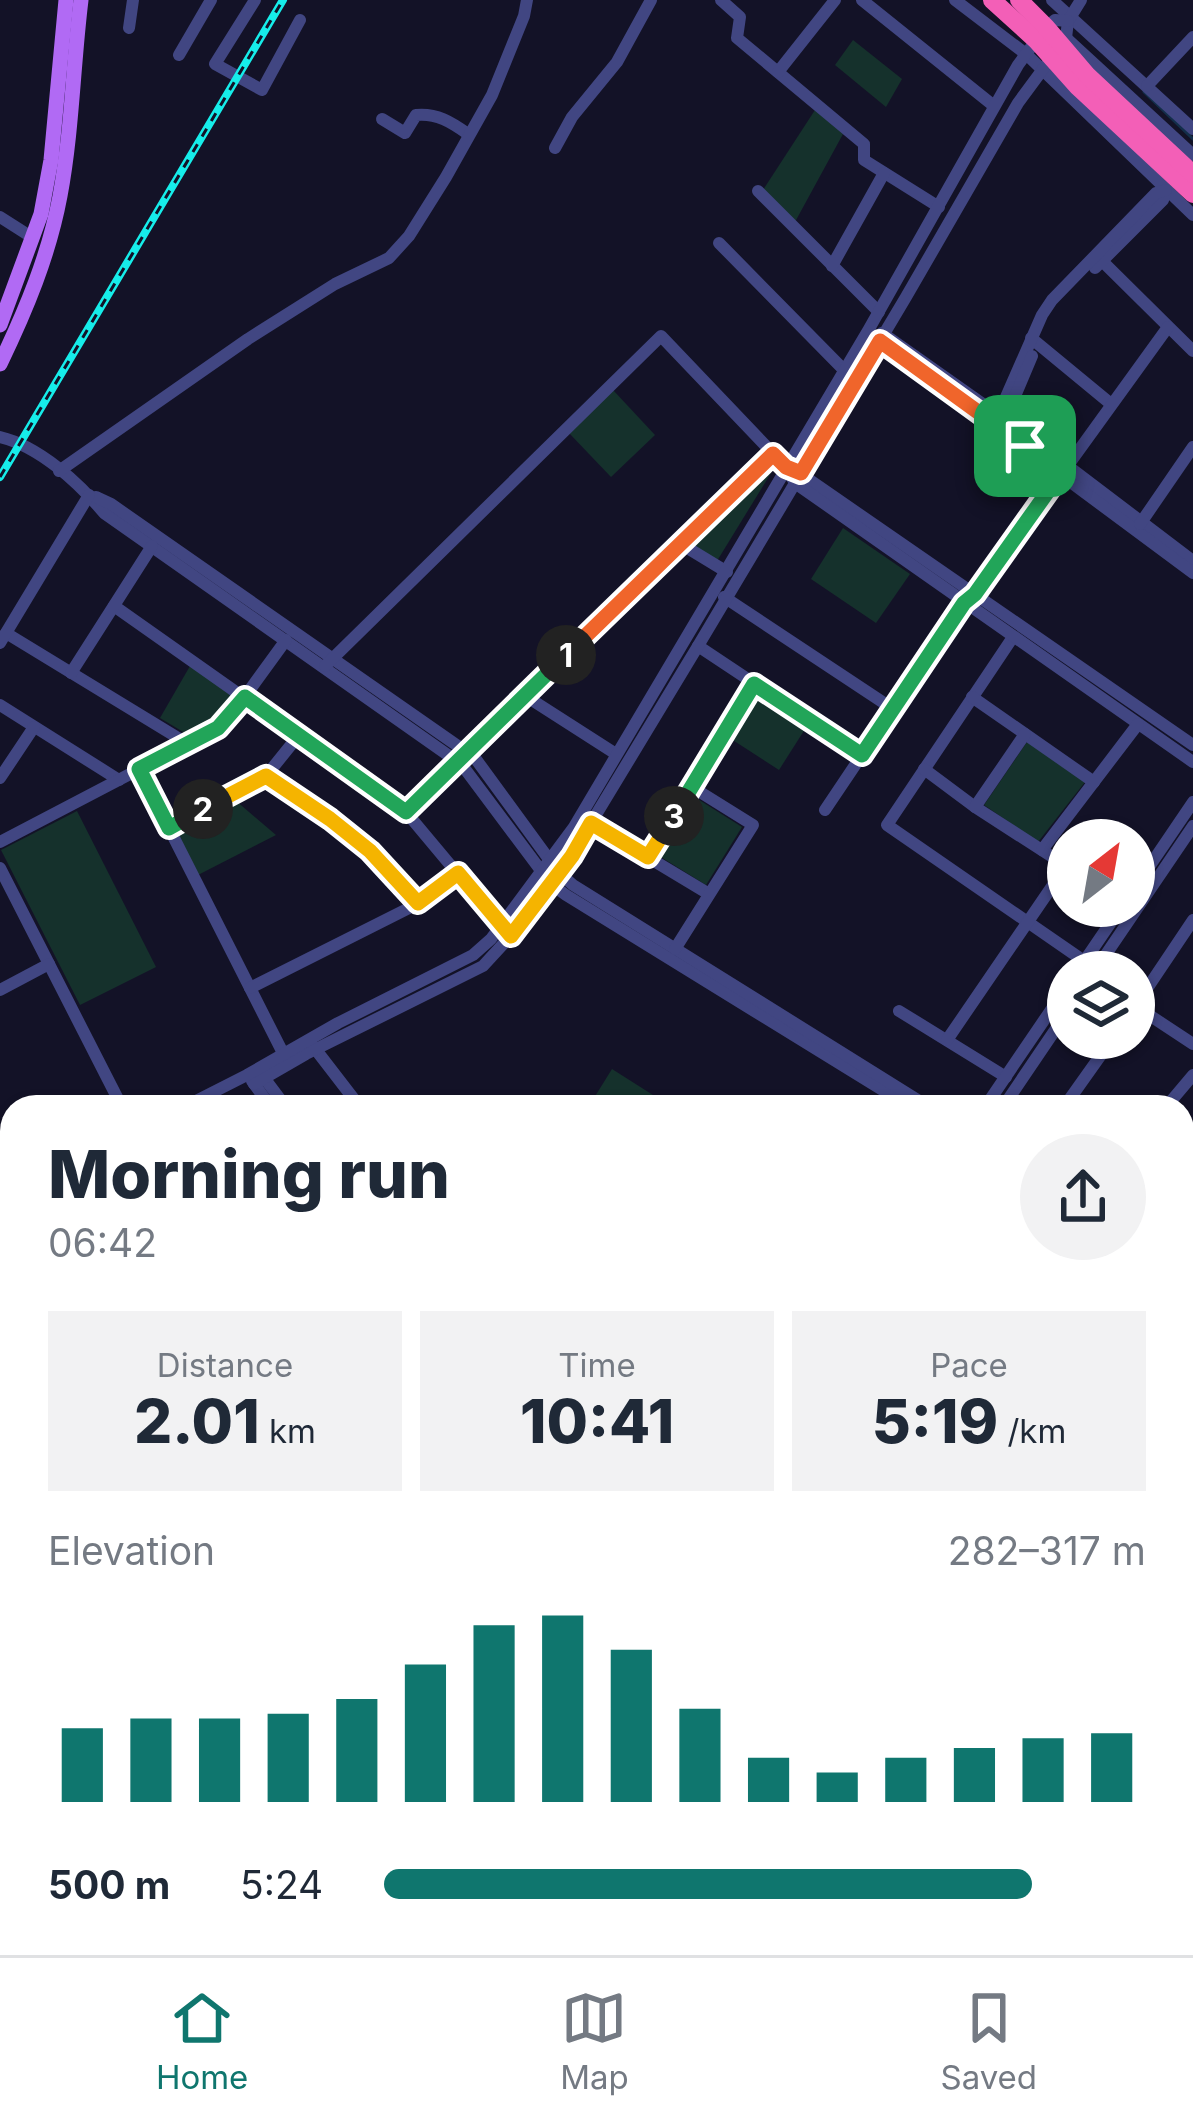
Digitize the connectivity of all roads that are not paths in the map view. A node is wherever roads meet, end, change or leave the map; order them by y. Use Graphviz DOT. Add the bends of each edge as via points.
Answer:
graph roads {
  1 [pos="67,0"];
  2 [pos="81,0"];
  3 [pos="133,0"];
  4 [pos="212,0"];
  5 [pos="255,0"];
  6 [pos="527,0"];
  7 [pos="651,0"];
  8 [pos="721,0"];
  9 [pos="835,0"];
  10 [pos="862,0"];
  11 [pos="955,0"];
  12 [pos="992,0"];
  13 [pos="1052,0"];
  14 [pos="1081,0"];
  15 [pos="1020,1"];
  16 [pos="1070,18"];
  17 [pos="300,20"];
  18 [pos="129,28"];
  19 [pos="1193,37"];
  20 [pos="1036,40"];
  21 [pos="1055,53"];
  22 [pos="179,55"];
  23 [pos="778,72"];
  24 [pos="1148,86"];
  25 [pos="994,106"];
  26 [pos="382,119"];
  27 [pos="1193,129"];
  28 [pos="468,134"];
  29 [pos="555,148"];
  30 [pos="1193,154"];
  31 [pos="1150,164"];
  32 [pos="884,172"];
  33 [pos="1193,174"];
  34 [pos="1166,190"];
  35 [pos="758,191"];
  36 [pos="1193,194"];
  37 [pos="939,207"];
  38 [pos="1193,215"];
  39 [pos="0,217"];
  40 [pos="33,238"];
  41 [pos="719,243"];
  42 [pos="1099,258"];
  43 [pos="832,266"];
  44 [pos="0,274"];
  45 [pos="16,284"];
  46 [pos="878,312"];
  47 [pos="0,326"];
  48 [pos="1168,327"];
  49 [pos="869,329"];
  50 [pos="882,337"];
  51 [pos="1034,341"];
  52 [pos="1193,351"];
  53 [pos="0,364"];
  54 [pos="844,370"];
  55 [pos="1111,404"];
  56 [pos="999,419"];
  57 [pos="0,437"];
  58 [pos="1193,446"];
  59 [pos="773,454"];
  60 [pos="786,467"];
  61 [pos="1064,469"];
  62 [pos="59,471"];
  63 [pos="798,478"];
  64 [pos="89,495"];
  65 [pos="1139,526"];
  66 [pos="681,544"];
  67 [pos="152,546"];
  68 [pos="1193,561"];
  69 [pos="724,571"];
  70 [pos="1193,573"];
  71 [pos="738,580"];
  72 [pos="712,590"];
  73 [pos="726,599"];
  74 [pos="970,599"];
  75 [pos="114,606"];
  76 [pos="1012,637"];
  77 [pos="3,638"];
  78 [pos="286,640"];
  79 [pos="698,646"];
  80 [pos="330,663"];
  81 [pos="71,673"];
  82 [pos="754,684"];
  83 [pos="524,695"];
  84 [pos="245,697"];
  85 [pos="972,697"];
  86 [pos="0,705"];
  87 [pos="893,709"];
  88 [pos="1138,724"];
  89 [pos="34,727"];
  90 [pos="1025,734"];
  91 [pos="299,735"];
  92 [pos="188,744"];
  93 [pos="1193,745"];
  94 [pos="616,754"];
  95 [pos="862,755"];
  96 [pos="461,756"];
  97 [pos="1193,762"];
  98 [pos="139,769"];
  99 [pos="924,769"];
  100 [pos="266,776"];
  101 [pos="0,778"];
  102 [pos="119,780"];
  103 [pos="1094,782"];
  104 [pos="692,787"];
  105 [pos="1193,802"];
  106 [pos="975,807"];
  107 [pos="825,810"];
  108 [pos="406,812"];
  109 [pos="591,823"];
  110 [pos="1190,826"];
  111 [pos="169,828"];
  112 [pos="0,842"];
  113 [pos="1042,850"];
  114 [pos="1047,853"];
  115 [pos="648,857"];
  116 [pos="546,865"];
  117 [pos="1155,865"];
  118 [pos="0,868"];
  119 [pos="458,873"];
  120 [pos="555,879"];
  121 [pos="709,894"];
  122 [pos="1047,895"];
  123 [pos="418,903"];
  124 [pos="1193,920"];
  125 [pos="1028,922"];
  126 [pos="506,931"];
  127 [pos="675,949"];
  128 [pos="1064,951"];
  129 [pos="1099,951"];
  130 [pos="49,964"];
  131 [pos="1155,975"];
  132 [pos="250,988"];
  133 [pos="0,990"];
  134 [pos="899,1011"];
  135 [pos="1047,1016"];
  136 [pos="1155,1020"];
  137 [pos="809,1039"];
  138 [pos="947,1040"];
  139 [pos="1047,1042"];
  140 [pos="1193,1044"];
  141 [pos="312,1045"];
  142 [pos="286,1059"];
  143 [pos="1098,1059"];
  144 [pos="256,1076"];
  145 [pos="1006,1077"];
  146 [pos="116,1095"];
  147 [pos="212,1095"];
  148 [pos="265,1095"];
  149 [pos="274,1095"];
  150 [pos="352,1095"];
  151 [pos="892,1095"];
  152 [pos="908,1095"];
  153 [pos="994,1095"];
  154 [pos="1011,1095"];
  155 [pos="1073,1095"];
  1 -- 40 [label="main road" via="51,160"];
  2 -- 53 [label="main road" via="60,196 26,310"];
  3 -- 18 [label="street"];
  4 -- 22 [label="street"];
  5 -- 17 [label="street" via="215,64 262,90"];
  6 -- 28 [label="street" via="492,95"];
  7 -- 29 [label="street"];
  8 -- 23 [label="street" via="740,17 737,38"];
  9 -- 23 [label="street"];
  10 -- 25 [label="street"];
  11 -- 20 [label="street"];
  12 -- 20 [label="highway"];
  13 -- 16 [label="street"];
  14 -- 16 [label="street"];
  15 -- 20 [label="highway"];
  16 -- 20 [label="street" via="1055,20"];
  16 -- 21 [label="street"];
  16 -- 24 [label="street"];
  19 -- 24 [label="street"];
  20 -- 21 [label="highway"];
  20 -- 25 [label="street"];
  21 -- 30 [label="street"];
  21 -- 31 [label="highway"];
  21 -- 33 [label="highway"];
  21 -- 50 [label="street"];
  23 -- 32 [label="street" via="864,144 864,160"];
  24 -- 27 [label="street"];
  25 -- 37 [label="street"];
  26 -- 28 [label="street" via="405,133 426,114"];
  28 -- 62 [label="street" via="389,258 248,339"];
  31 -- 34 [label="street"];
  31 -- 36 [label="highway"];
  32 -- 37 [label="street"];
  32 -- 43 [label="street"];
  34 -- 38 [label="street"];
  34 -- 42 [label="street"];
  35 -- 43 [label="street"];
  37 -- 46 [label="street"];
  39 -- 40 [label="street"];
  40 -- 45 [label="main road"];
  41 -- 54 [label="street"];
  42 -- 48 [label="street"];
  42 -- 51 [label="street"];
  43 -- 46 [label="street"];
  44 -- 45 [label="street"];
  45 -- 47 [label="main road"];
  46 -- 49 [label="street"];
  48 -- 52 [label="street"];
  48 -- 55 [label="street"];
  49 -- 50 [label="street"];
  49 -- 54 [label="street"];
  50 -- 56 [label="street"];
  50 -- 63 [label="street"];
  51 -- 55 [label="street"];
  51 -- 56 [label="street"];
  54 -- 60 [label="street"];
  55 -- 61 [label="street"];
  56 -- 61 [label="street"];
  57 -- 62 [label="street"];
  58 -- 65 [label="street"];
  59 -- 60 [label="street"];
  59 -- 66 [label="street"];
  59 -- 80 [label="street" via="662,336"];
  60 -- 63 [label="street"];
  60 -- 69 [label="street"];
  61 -- 65 [label="street"];
  61 -- 74 [label="street"];
  62 -- 64 [label="street"];
  63 -- 71 [label="street"];
  63 -- 74 [label="street"];
  64 -- 67 [label="street"];
  64 -- 77 [label="street"];
  64 -- 80 [label="street"];
  65 -- 68 [label="street"];
  65 -- 70 [label="street"];
  66 -- 69 [label="street"];
  66 -- 83 [label="street"];
  67 -- 75 [label="street"];
  67 -- 78 [label="street"];
  69 -- 71 [label="street"];
  69 -- 72 [label="street"];
  71 -- 73 [label="street"];
  72 -- 73 [label="street"];
  72 -- 94 [label="street"];
  73 -- 79 [label="street"];
  73 -- 87 [label="street"];
  74 -- 76 [label="street"];
  74 -- 87 [label="street"];
  74 -- 93 [label="street"];
  75 -- 81 [label="street"];
  75 -- 84 [label="street"];
  76 -- 85 [label="street"];
  76 -- 88 [label="street"];
  77 -- 81 [label="street"];
  78 -- 80 [label="street"];
  78 -- 84 [label="street"];
  79 -- 82 [label="street"];
  79 -- 109 [label="street"];
  80 -- 96 [label="street"];
  81 -- 92 [label="street"];
  82 -- 95 [label="street"];
  82 -- 104 [label="street"];
  83 -- 94 [label="street"];
  83 -- 96 [label="street"];
  84 -- 91 [label="street"];
  84 -- 92 [label="street" via="218,728"];
  85 -- 90 [label="street"];
  85 -- 99 [label="street"];
  86 -- 89 [label="street"];
  87 -- 95 [label="street"];
  88 -- 97 [label="street"];
  88 -- 103 [label="street"];
  89 -- 101 [label="street"];
  89 -- 102 [label="street"];
  90 -- 103 [label="street"];
  90 -- 106 [label="street"];
  91 -- 100 [label="street"];
  91 -- 108 [label="street"];
  92 -- 98 [label="street"];
  94 -- 116 [label="street"];
  95 -- 107 [label="street"];
  96 -- 108 [label="street"];
  96 -- 116 [label="street"];
  98 -- 102 [label="street"];
  98 -- 111 [label="street"];
  99 -- 106 [label="street"];
  99 -- 125 [label="street" via="887,825"];
  100 -- 111 [label="street"];
  100 -- 123 [label="street" via="370,851"];
  102 -- 112 [label="street"];
  103 -- 113 [label="street"];
  104 -- 115 [label="street"];
  104 -- 121 [label="street" via="753,825"];
  105 -- 110 [label="street"];
  106 -- 113 [label="street"];
  108 -- 119 [label="street"];
  109 -- 115 [label="street"];
  109 -- 120 [label="street"];
  110 -- 117 [label="street"];
  110 -- 129 [label="street"];
  111 -- 132 [label="street"];
  113 -- 114 [label="street"];
  115 -- 121 [label="street"];
  116 -- 120 [label="street"];
  116 -- 126 [label="street"];
  118 -- 130 [label="street"];
  119 -- 123 [label="street"];
  119 -- 126 [label="street"];
  120 -- 126 [label="street"];
  120 -- 127 [label="street"];
  120 -- 137 [label="street"];
  121 -- 127 [label="street"];
  122 -- 125 [label="street"];
  123 -- 132 [label="street"];
  124 -- 131 [label="street"];
  125 -- 128 [label="street"];
  125 -- 138 [label="street"];
  126 -- 141 [label="street"];
  127 -- 137 [label="street"];
  130 -- 133 [label="street"];
  130 -- 146 [label="street"];
  132 -- 142 [label="street"];
  134 -- 138 [label="street"];
  135 -- 145 [label="street"];
  136 -- 140 [label="street"];
  137 -- 151 [label="street"];
  137 -- 152 [label="street"];
  138 -- 145 [label="street"];
  139 -- 154 [label="street"];
  141 -- 142 [label="street"];
  141 -- 150 [label="street"];
  142 -- 144 [label="street"];
  143 -- 155 [label="street"];
  144 -- 147 [label="street"];
  144 -- 148 [label="street"];
  144 -- 149 [label="street"];
  145 -- 153 [label="street"];
}
